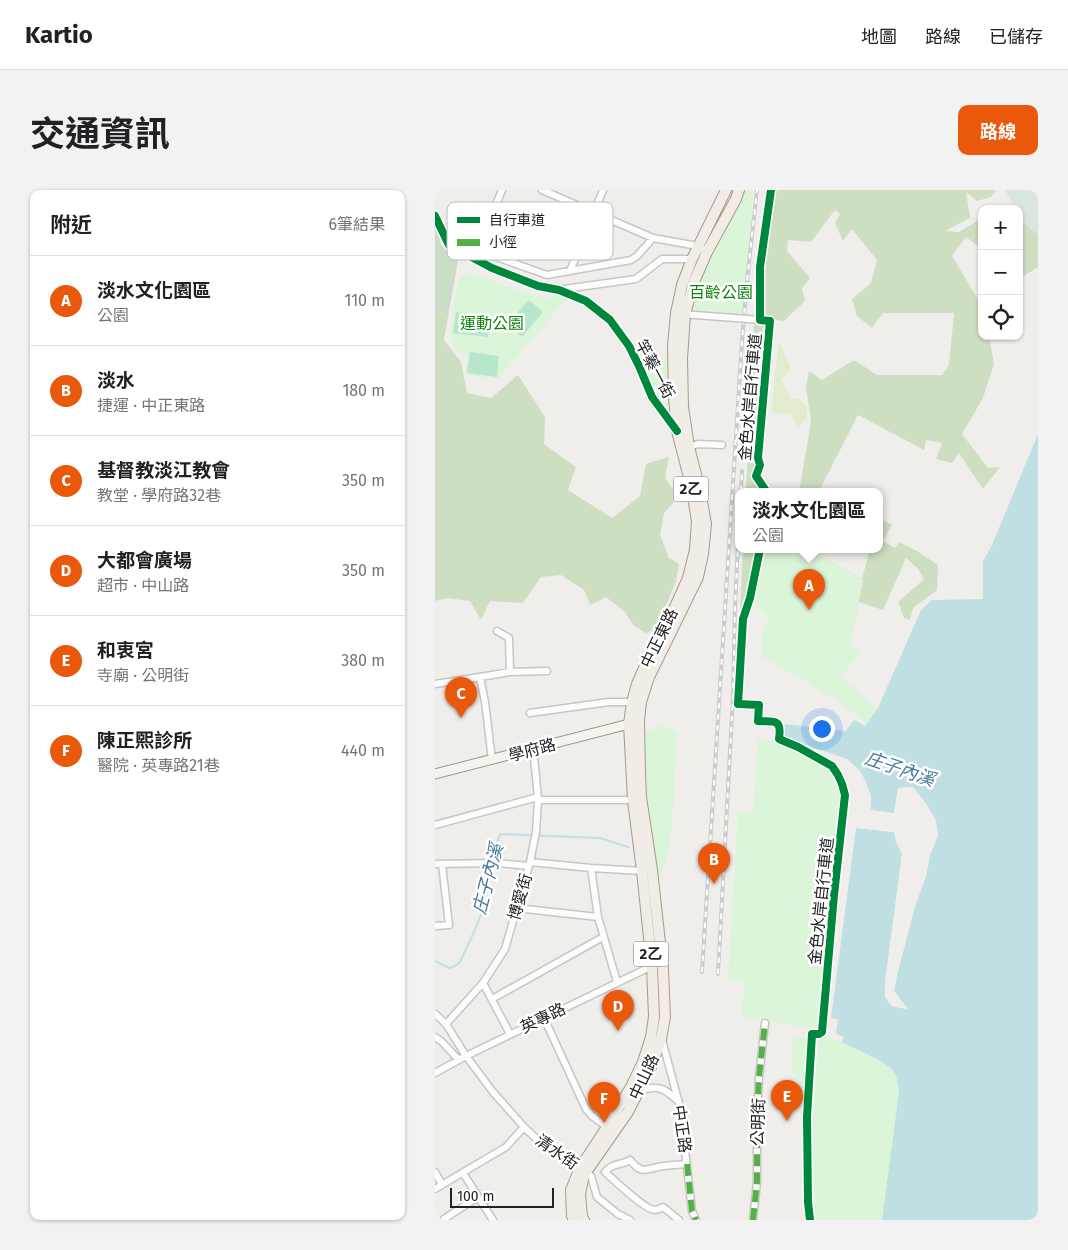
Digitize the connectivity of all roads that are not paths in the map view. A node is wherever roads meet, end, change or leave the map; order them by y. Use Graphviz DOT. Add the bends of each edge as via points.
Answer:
graph roads {
  1 [pos="502,190"];
  2 [pos="542,190"];
  3 [pos="603,190"];
  4 [pos="727,190"];
  5 [pos="739,190"];
  6 [pos="497,202"];
  7 [pos="570,202"];
  8 [pos="598,202"];
  9 [pos="435,216"];
  10 [pos="613,220"];
  11 [pos="653,238"];
  12 [pos="447,241"];
  13 [pos="702,249"];
  14 [pos="692,259"];
  15 [pos="477,260"];
  16 [pos="505,260"];
  17 [pos="574,260"];
  18 [pos="570,271"];
  19 [pos="564,289"];
  20 [pos="681,314"];
  21 [pos="760,320"];
  22 [pos="677,431"];
  23 [pos="722,445"];
  24 [pos="689,447"];
  25 [pos="497,631"];
  26 [pos="547,671"];
  27 [pos="510,672"];
  28 [pos="480,677"];
  29 [pos="435,684"];
  30 [pos="637,702"];
  31 [pos="530,713"];
  32 [pos="639,720"];
  33 [pos="629,724"];
  34 [pos="533,750"];
  35 [pos="492,760"];
  36 [pos="435,774"];
  37 [pos="538,798"];
  38 [pos="633,800"];
  39 [pos="435,825"];
  40 [pos="435,857"];
  41 [pos="437,864"];
  42 [pos="530,864"];
  43 [pos="591,868"];
  44 [pos="642,871"];
  45 [pos="516,908"];
  46 [pos="598,918"];
  47 [pos="435,926"];
  48 [pos="603,937"];
  49 [pos="652,966"];
  50 [pos="617,982"];
  51 [pos="483,983"];
  52 [pos="492,1000"];
  53 [pos="435,1014"];
  54 [pos="543,1018"];
  55 [pos="765,1023"];
  56 [pos="446,1024"];
  57 [pos="510,1034"];
  58 [pos="435,1037"];
  59 [pos="656,1038"];
  60 [pos="466,1056"];
  61 [pos="459,1060"];
  62 [pos="435,1073"];
  63 [pos="640,1088"];
  64 [pos="678,1101"];
  65 [pos="524,1127"];
  66 [pos="607,1127"];
  67 [pos="687,1164"];
  68 [pos="583,1170"];
  69 [pos="435,1172"];
  70 [pos="463,1173"];
  71 [pos="438,1187"];
  72 [pos="478,1197"];
  73 [pos="444,1219"];
  74 [pos="570,1219"];
  75 [pos="493,1220"];
  76 [pos="583,1220"];
  77 [pos="630,1220"];
  78 [pos="679,1220"];
  79 [pos="696,1220"];
  80 [pos="753,1220"];
  1 -- 6 [label="street"];
  2 -- 7 [label="street"];
  3 -- 8 [label="street"];
  4 -- 13 [label="main road, 2乙"];
  5 -- 13 [label="main road, 2乙"];
  9 -- 12 [label="street, 竿蓁一街"];
  10 -- 11 [label="street"];
  11 -- 13 [label="street"];
  11 -- 18 [label="street" via="631,260"];
  13 -- 14 [label="main road, 中正東路 / 2乙"];
  13 -- 20 [label="main road, 中正東路 / 2乙"];
  14 -- 19 [label="street" via="662,259 636,279"];
  14 -- 20 [label="main road, 中正東路 / 2乙" via="682,285"];
  15 -- 22 [label="street, 竿蓁一街" via="538,286 586,301 610,320 629,346 652,397"];
  16 -- 18 [label="street" via="547,275"];
  17 -- 18 [label="street"];
  20 -- 21 [label="street, bridge"];
  20 -- 22 [label="main road, 中正東路 / 2乙" via="673,355"];
  20 -- 24 [label="main road, 中正東路 / 2乙" via="683,407"];
  22 -- 30 [label="main road, 中正東路 / 2乙" via="697,521 695,550 674,609 637,684"];
  23 -- 24 [label="street"];
  24 -- 30 [label="main road, 中正東路 / 2乙" via="706,524 703,554 698,578"];
  25 -- 27 [label="street" via="509,638"];
  26 -- 27 [label="street"];
  27 -- 28 [label="street"];
  28 -- 29 [label="street"];
  28 -- 35 [label="street"];
  30 -- 31 [label="street" via="609,702"];
  30 -- 32 [label="main road, 中正東路 / 2乙"];
  30 -- 33 [label="main road, 中正東路 / 2乙"];
  32 -- 33 [label="street"];
  32 -- 59 [label="main road, 中正東路 / 2乙" via="641,798 663,970 665,1017"];
  33 -- 34 [label="street, 學府路"];
  33 -- 38 [label="main road, 中正東路 / 2乙"];
  34 -- 35 [label="street, 學府路"];
  34 -- 37 [label="street, 博愛街"];
  35 -- 36 [label="street, 學府路"];
  37 -- 38 [label="street"];
  37 -- 39 [label="street"];
  37 -- 42 [label="street, 博愛街"];
  38 -- 44 [label="main road, 中正東路 / 2乙"];
  40 -- 41 [label="street"];
  41 -- 42 [label="street"];
  41 -- 47 [label="street" via="449,926"];
  42 -- 43 [label="street"];
  42 -- 45 [label="street, 博愛街"];
  43 -- 44 [label="street"];
  43 -- 46 [label="street"];
  44 -- 49 [label="main road, 中正東路 / 2乙"];
  45 -- 46 [label="street"];
  45 -- 51 [label="street, 博愛街" via="505,949"];
  46 -- 48 [label="street"];
  48 -- 50 [label="street"];
  48 -- 52 [label="street"];
  49 -- 50 [label="street, 英專路"];
  49 -- 59 [label="main road, 中正東路 / 2乙"];
  50 -- 54 [label="street, 英專路"];
  51 -- 52 [label="street"];
  51 -- 56 [label="street, 博愛街"];
  52 -- 57 [label="street"];
  53 -- 56 [label="street, 清水街"];
  54 -- 57 [label="street, 英專路"];
  54 -- 66 [label="street" via="586,1109"];
  55 -- 80 [label="street, 公明街"];
  56 -- 60 [label="street, 清水街"];
  57 -- 60 [label="street, 英專路"];
  58 -- 61 [label="street"];
  59 -- 63 [label="main road, 中山路 / 2乙" via="652,1065"];
  59 -- 64 [label="street, 中正路"];
  59 -- 66 [label="main road, 中山路 / 2乙"];
  60 -- 61 [label="street, 英專路"];
  60 -- 65 [label="street, 清水街"];
  61 -- 62 [label="street, 英專路"];
  63 -- 64 [label="street" via="663,1090"];
  63 -- 68 [label="main road, 中山路 / 2乙" via="625,1115"];
  64 -- 67 [label="street, 中正路"];
  65 -- 68 [label="street, 清水街" via="545,1148"];
  65 -- 70 [label="street" via="506,1147"];
  66 -- 68 [label="main road, 中山路 / 2乙"];
  67 -- 78 [label="street" via="648,1171 630,1160 612,1165 605,1172 642,1204 657,1210 663,1207"];
  67 -- 79 [label="street, 中正路" via="692,1211"];
  68 -- 74 [label="main road, 中山路 / 2乙" via="571,1190"];
  68 -- 76 [label="main road, 中山路 / 2乙" via="585,1175 579,1194"];
  68 -- 77 [label="street, 清水街" via="591,1176 597,1197"];
  69 -- 71 [label="street"];
  70 -- 71 [label="street"];
  70 -- 72 [label="street"];
  72 -- 73 [label="street"];
  72 -- 75 [label="street"];
}
